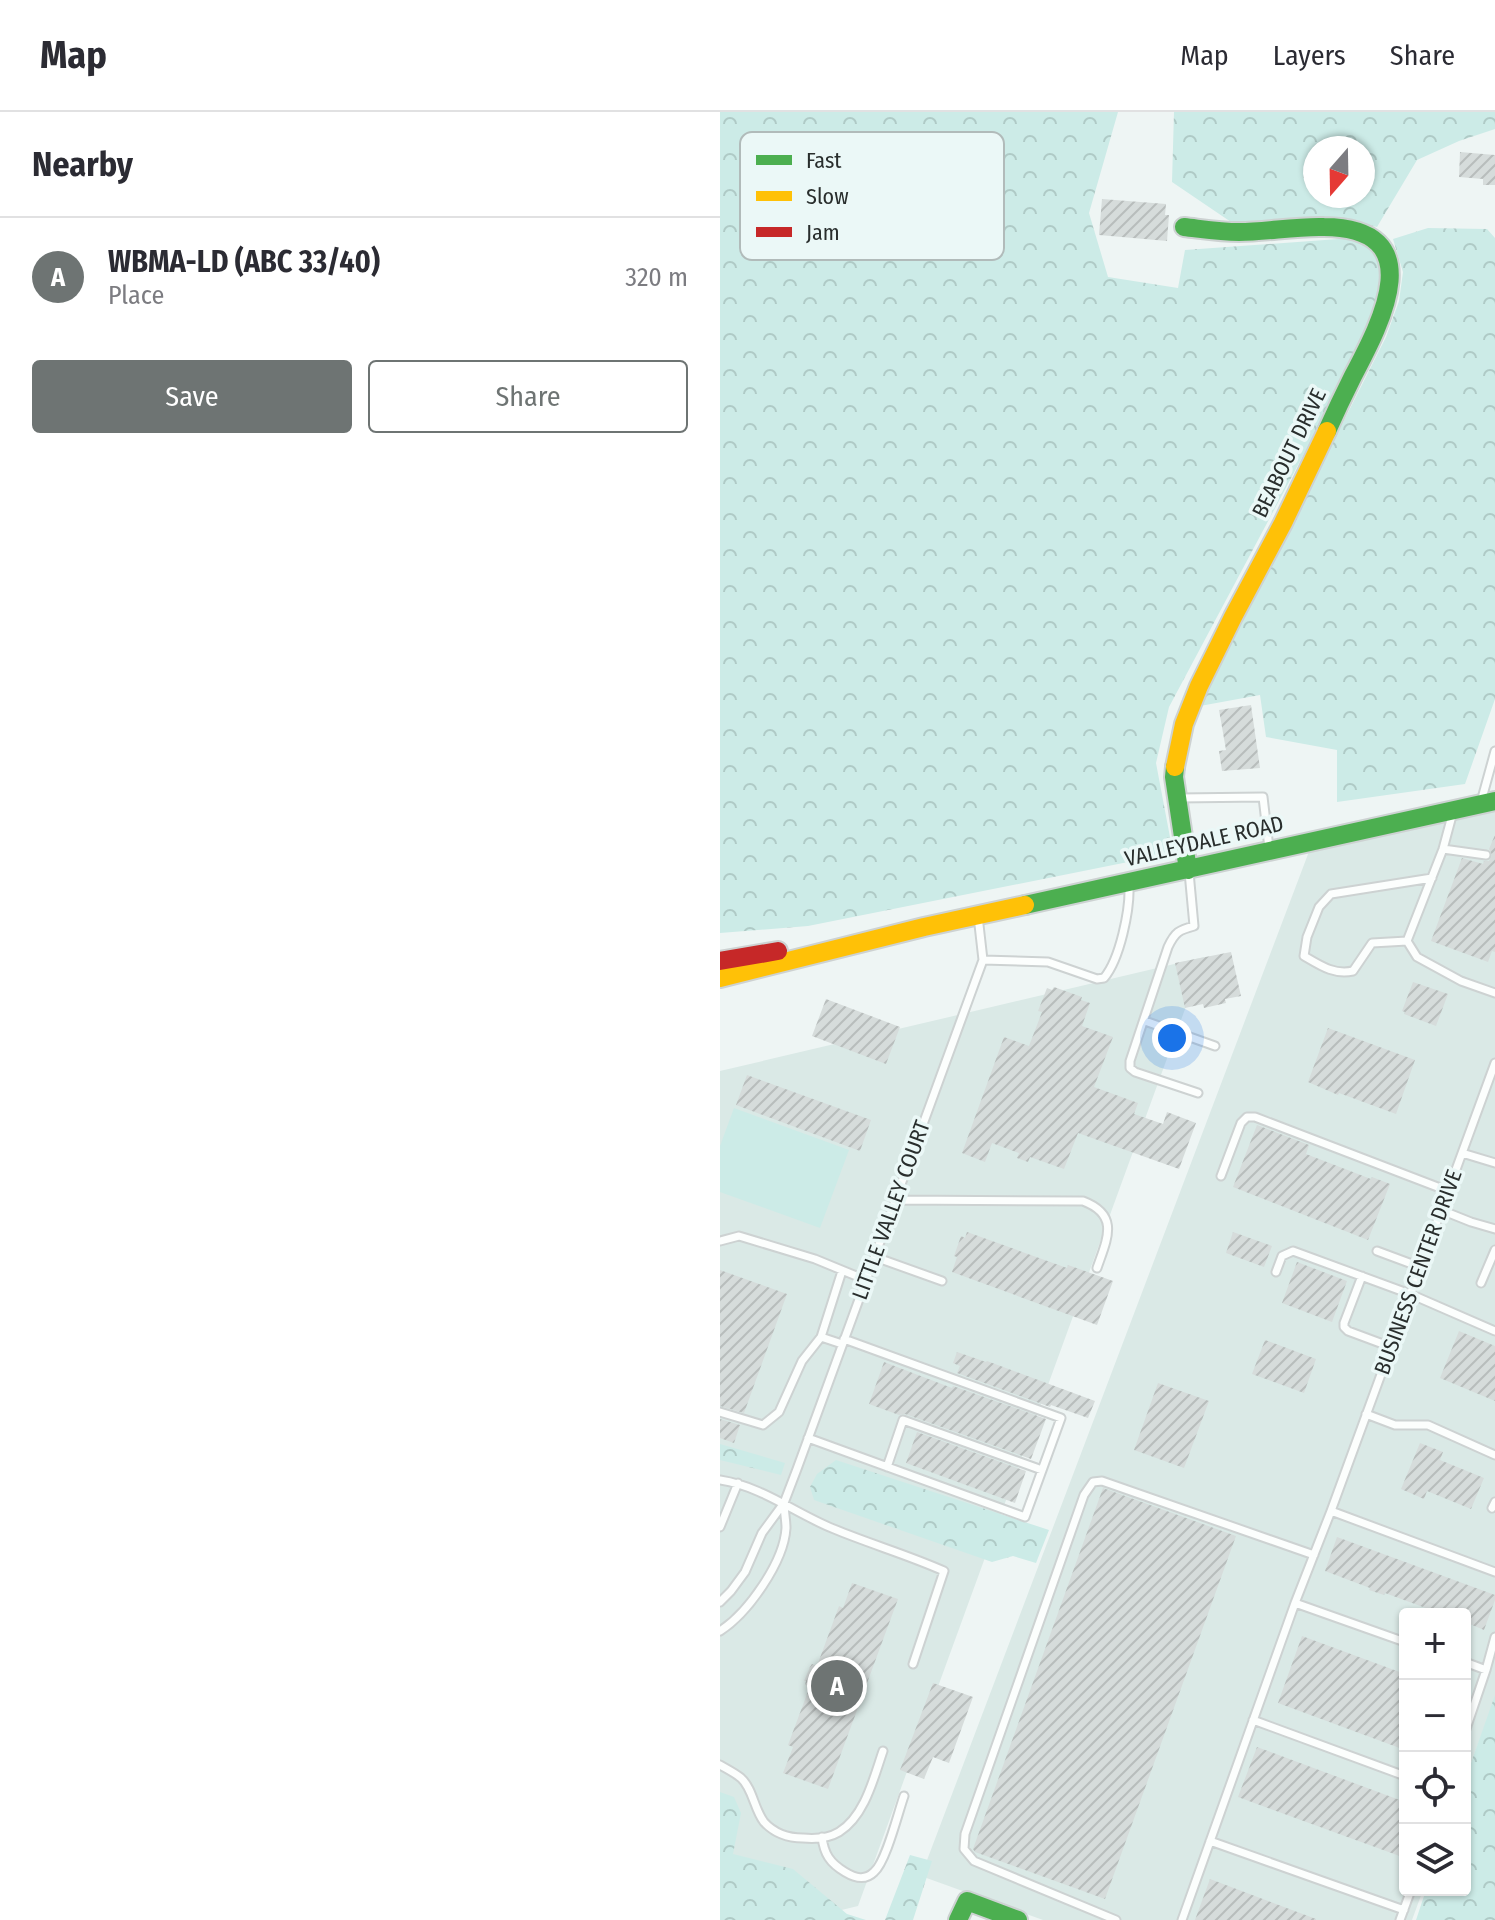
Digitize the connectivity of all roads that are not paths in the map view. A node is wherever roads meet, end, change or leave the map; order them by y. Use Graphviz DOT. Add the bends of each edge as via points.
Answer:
graph roads {
  1 [pos="1184,227"];
  2 [pos="1495,751"];
  3 [pos="1176,798"];
  4 [pos="1488,803"];
  5 [pos="1453,811"];
  6 [pos="1443,849"];
  7 [pos="1269,850"];
  8 [pos="1486,855"];
  9 [pos="1188,870"];
  10 [pos="1432,878"];
  11 [pos="1129,883"];
  12 [pos="978,915"];
  13 [pos="924,927"];
  14 [pos="1407,941"];
  15 [pos="983,960"];
  16 [pos="720,961"];
  17 [pos="720,978"];
  18 [pos="1494,990"];
  19 [pos="1145,1021"];
  20 [pos="1215,1046"];
  21 [pos="1495,1063"];
  22 [pos="1198,1093"];
  23 [pos="1462,1153"];
  24 [pos="1495,1163"];
  25 [pos="1221,1176"];
  26 [pos="1448,1191"];
  27 [pos="895,1200"];
  28 [pos="1441,1210"];
  29 [pos="1495,1229"];
  30 [pos="720,1241"];
  31 [pos="1495,1250"];
  32 [pos="1377,1251"];
  33 [pos="875,1257"];
  34 [pos="1420,1267"];
  35 [pos="1097,1268"];
  36 [pos="842,1271"];
  37 [pos="1276,1272"];
  38 [pos="1362,1276"];
  39 [pos="866,1280"];
  40 [pos="942,1281"];
  41 [pos="1481,1283"];
  42 [pos="1410,1294"];
  43 [pos="1495,1331"];
  44 [pos="821,1337"];
  45 [pos="843,1341"];
  46 [pos="1391,1347"];
  47 [pos="720,1412"];
  48 [pos="1366,1414"];
  49 [pos="808,1438"];
  50 [pos="1495,1455"];
  51 [pos="887,1467"];
  52 [pos="1042,1470"];
  53 [pos="720,1480"];
  54 [pos="738,1483"];
  55 [pos="784,1503"];
  56 [pos="1331,1511"];
  57 [pos="720,1527"];
  58 [pos="1314,1555"];
  59 [pos="1495,1572"];
  60 [pos="720,1602"];
  61 [pos="1295,1603"];
  62 [pos="720,1631"];
  63 [pos="1495,1637"];
  64 [pos="1399,1640"];
  65 [pos="913,1664"];
  66 [pos="1471,1664"];
  67 [pos="1486,1670"];
  68 [pos="1471,1714"];
  69 [pos="1253,1720"];
  70 [pos="883,1751"];
  71 [pos="720,1765"];
  72 [pos="1399,1774"];
  73 [pos="904,1796"];
  74 [pos="822,1837"];
  75 [pos="1210,1841"];
  76 [pos="1409,1896"];
  77 [pos="1404,1910"];
  78 [pos="958,1920"];
  79 [pos="1018,1920"];
  80 [pos="1116,1920"];
  81 [pos="1182,1920"];
  82 [pos="1400,1920"];
  1 -- 3 [label="main road, BEABOUT DRIVE" via="1234,232 1349,230 1374,240 1388,260 1390,275 1372,340 1193,698 1174,762"];
  2 -- 4 [label="lane"];
  3 -- 7 [label="lane" via="1263,797"];
  3 -- 9 [label="main road, BEABOUT DRIVE"];
  4 -- 5 [label="main road, VALLEYDALE ROAD"];
  5 -- 6 [label="lane"];
  5 -- 7 [label="main road, VALLEYDALE ROAD"];
  6 -- 8 [label="lane"];
  6 -- 10 [label="lane"];
  7 -- 9 [label="main road, VALLEYDALE ROAD"];
  9 -- 11 [label="main road, VALLEYDALE ROAD"];
  9 -- 19 [label="lane" via="1194,926 1180,930 1168,947"];
  10 -- 14 [label="lane"];
  10 -- 14 [label="lane" via="1331,894 1319,907 1304,956 1342,973 1353,971 1372,943"];
  11 -- 12 [label="main road, VALLEYDALE ROAD"];
  11 -- 15 [label="lane" via="1126,926 1104,978 1048,962"];
  12 -- 13 [label="main road, VALLEYDALE ROAD"];
  12 -- 15 [label="lane, LITTLE VALLEY COURT"];
  13 -- 16 [label="main road, VALLEYDALE ROAD"];
  13 -- 17 [label="main road, VALLEYDALE ROAD"];
  14 -- 18 [label="lane" via="1417,957 1461,981"];
  15 -- 27 [label="lane, LITTLE VALLEY COURT"];
  19 -- 20 [label="lane"];
  19 -- 22 [label="lane" via="1130,1068"];
  21 -- 23 [label="lane, BUSINESS CENTER DRIVE"];
  23 -- 24 [label="lane"];
  23 -- 26 [label="lane, BUSINESS CENTER DRIVE"];
  25 -- 26 [label="lane" via="1241,1123 1255,1117"];
  26 -- 28 [label="lane, BUSINESS CENTER DRIVE"];
  27 -- 33 [label="lane, LITTLE VALLEY COURT"];
  27 -- 35 [label="lane" via="1083,1201 1102,1212 1109,1224"];
  28 -- 29 [label="lane"];
  28 -- 34 [label="lane, BUSINESS CENTER DRIVE"];
  30 -- 36 [label="lane" via="739,1236"];
  31 -- 41 [label="lane"];
  32 -- 34 [label="lane"];
  33 -- 39 [label="lane, LITTLE VALLEY COURT"];
  33 -- 40 [label="lane"];
  34 -- 42 [label="lane, BUSINESS CENTER DRIVE"];
  36 -- 39 [label="lane"];
  36 -- 44 [label="lane"];
  37 -- 38 [label="lane" via="1282,1256 1293,1251"];
  38 -- 42 [label="lane"];
  38 -- 46 [label="lane" via="1344,1327"];
  39 -- 45 [label="lane, LITTLE VALLEY COURT"];
  42 -- 43 [label="lane"];
  42 -- 46 [label="lane, BUSINESS CENTER DRIVE"];
  44 -- 45 [label="lane"];
  44 -- 47 [label="lane" via="802,1361 779,1412 763,1425"];
  45 -- 49 [label="lane, LITTLE VALLEY COURT"];
  45 -- 52 [label="lane" via="1061,1418"];
  46 -- 48 [label="lane, BUSINESS CENTER DRIVE"];
  48 -- 50 [label="lane" via="1395,1425 1428,1425"];
  48 -- 56 [label="lane, BUSINESS CENTER DRIVE"];
  49 -- 51 [label="lane"];
  49 -- 55 [label="lane, LITTLE VALLEY COURT"];
  51 -- 52 [label="lane" via="1025,1517"];
  51 -- 52 [label="lane" via="903,1420"];
  53 -- 54 [label="lane"];
  54 -- 55 [label="lane"];
  54 -- 57 [label="lane"];
  55 -- 60 [label="lane" via="762,1533 745,1572"];
  55 -- 62 [label="lane" via="786,1528 775,1564 754,1600"];
  55 -- 65 [label="lane" via="831,1528 944,1571"];
  56 -- 58 [label="lane, BUSINESS CENTER DRIVE"];
  56 -- 59 [label="lane"];
  58 -- 61 [label="lane, BUSINESS CENTER DRIVE"];
  58 -- 80 [label="lane" via="1102,1481 1093,1482 1084,1495 964,1849 974,1861"];
  61 -- 64 [label="lane"];
  61 -- 69 [label="lane, BUSINESS CENTER DRIVE"];
  63 -- 67 [label="lane"];
  66 -- 67 [label="lane"];
  67 -- 68 [label="lane"];
  69 -- 72 [label="lane"];
  69 -- 75 [label="lane, BUSINESS CENTER DRIVE"];
  70 -- 74 [label="lane" via="852,1820 839,1832"];
  71 -- 74 [label="lane" via="742,1779 761,1819 772,1829 787,1837"];
  73 -- 74 [label="lane" via="877,1870 870,1875 854,1877 841,1870 824,1853"];
  75 -- 77 [label="lane"];
  75 -- 81 [label="lane, BUSINESS CENTER DRIVE"];
  76 -- 77 [label="lane"];
  77 -- 82 [label="lane"];
  78 -- 79 [label="main road" via="967,1901"];
}
